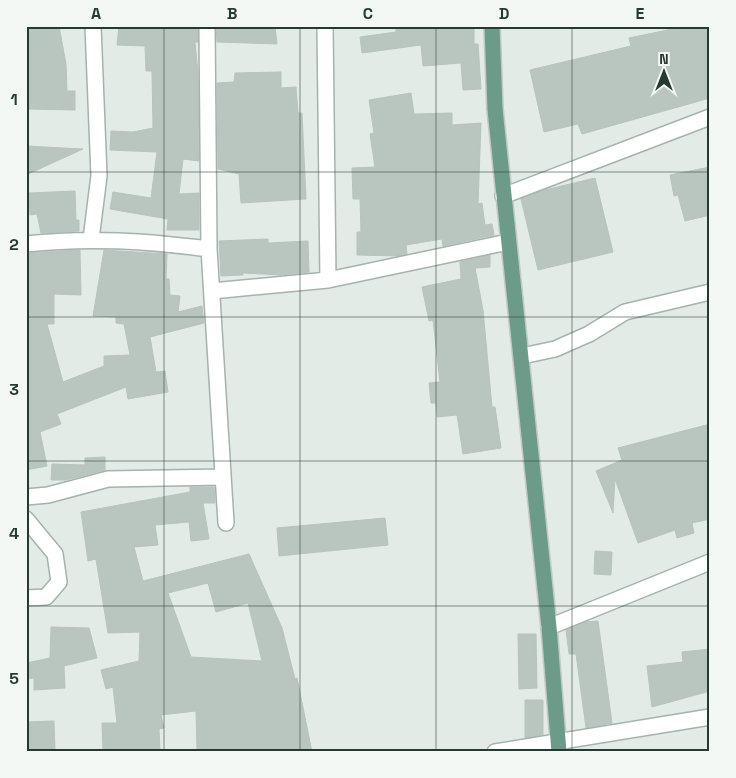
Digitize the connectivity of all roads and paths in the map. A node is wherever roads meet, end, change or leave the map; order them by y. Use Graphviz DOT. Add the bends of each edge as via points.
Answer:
graph roads {
  1 [pos="93,26"];
  2 [pos="208,26"];
  3 [pos="325,26"];
  4 [pos="492,26"];
  5 [pos="710,117"];
  6 [pos="503,196"];
  7 [pos="91,239"];
  8 [pos="508,242"];
  9 [pos="26,244"];
  10 [pos="209,249"];
  11 [pos="328,280"];
  12 [pos="212,291"];
  13 [pos="710,292"];
  14 [pos="522,356"];
  15 [pos="223,478"];
  16 [pos="26,497"];
  17 [pos="26,519"];
  18 [pos="226,523"];
  19 [pos="710,562"];
  20 [pos="26,598"];
  21 [pos="549,627"];
  22 [pos="710,717"];
  23 [pos="558,747"];
  24 [pos="495,752"];
  1 -- 7 [label="street" via="99,176"];
  2 -- 10 [label="street"];
  3 -- 11 [label="street"];
  4 -- 6 [label="main road"];
  5 -- 6 [label="street"];
  6 -- 8 [label="main road"];
  7 -- 9 [label="street"];
  7 -- 10 [label="street" via="136,240"];
  8 -- 11 [label="street"];
  8 -- 14 [label="main road"];
  10 -- 12 [label="street"];
  11 -- 12 [label="street"];
  12 -- 15 [label="street"];
  13 -- 14 [label="street" via="625,312 590,334 555,349"];
  14 -- 21 [label="main road"];
  15 -- 16 [label="street" via="108,479 48,495"];
  15 -- 18 [label="street"];
  17 -- 20 [label="street" via="55,554 59,582 46,597"];
  19 -- 21 [label="street"];
  21 -- 23 [label="main road"];
  22 -- 23 [label="street"];
  23 -- 24 [label="street"];
}
